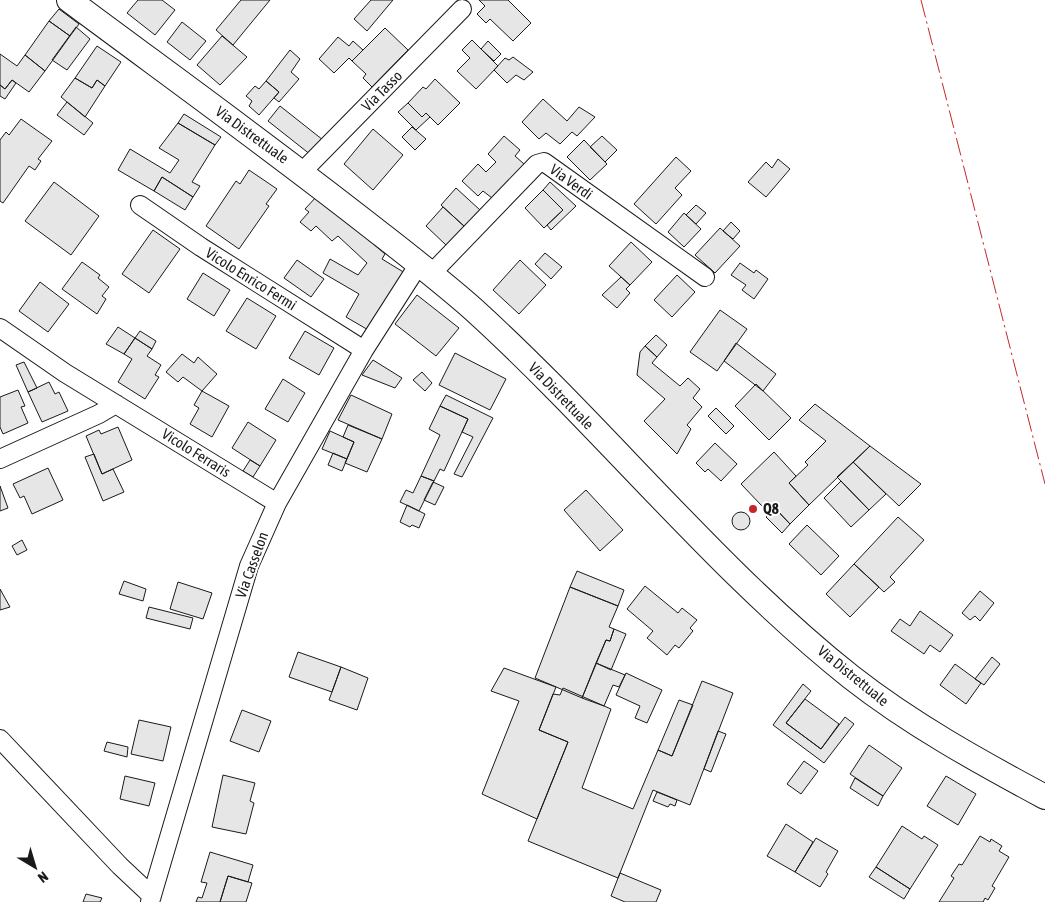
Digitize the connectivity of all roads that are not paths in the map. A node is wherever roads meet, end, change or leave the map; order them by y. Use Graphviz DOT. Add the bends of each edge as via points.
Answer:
graph roads {
  1 [pos="69,0"];
  2 [pos="462,9"];
  3 [pos="302,172"];
  4 [pos="140,205"];
  5 [pos="425,269"];
  6 [pos="704,277"];
  7 [pos="0,328"];
  8 [pos="364,350"];
  9 [pos="116,404"];
  10 [pos="0,459"];
  11 [pos="277,503"];
  12 [pos="0,739"];
  13 [pos="1045,797"];
  14 [pos="151,899"];
  1 -- 3 [label="main road, Via Distrettuale"];
  2 -- 3 [label="street, Via Tasso"];
  3 -- 5 [label="main road, Via Distrettuale"];
  4 -- 8 [label="street, Vicolo Enrico Fermi"];
  5 -- 6 [label="street, Via Verdi" via="537,164 544,162"];
  5 -- 8 [label="street, Via Casselon"];
  5 -- 13 [label="main road, Via Distrettuale" via="522,354 720,558 803,636 892,707 946,742"];
  7 -- 9 [label="street, Vicolo Ferraris"];
  8 -- 11 [label="street, Via Casselon"];
  9 -- 10 [label="street"];
  9 -- 11 [label="street, Vicolo Ferraris"];
  11 -- 14 [label="street, Via Casselon" via="249,566"];
  12 -- 14 [label="street, Via Casselon"];
}
